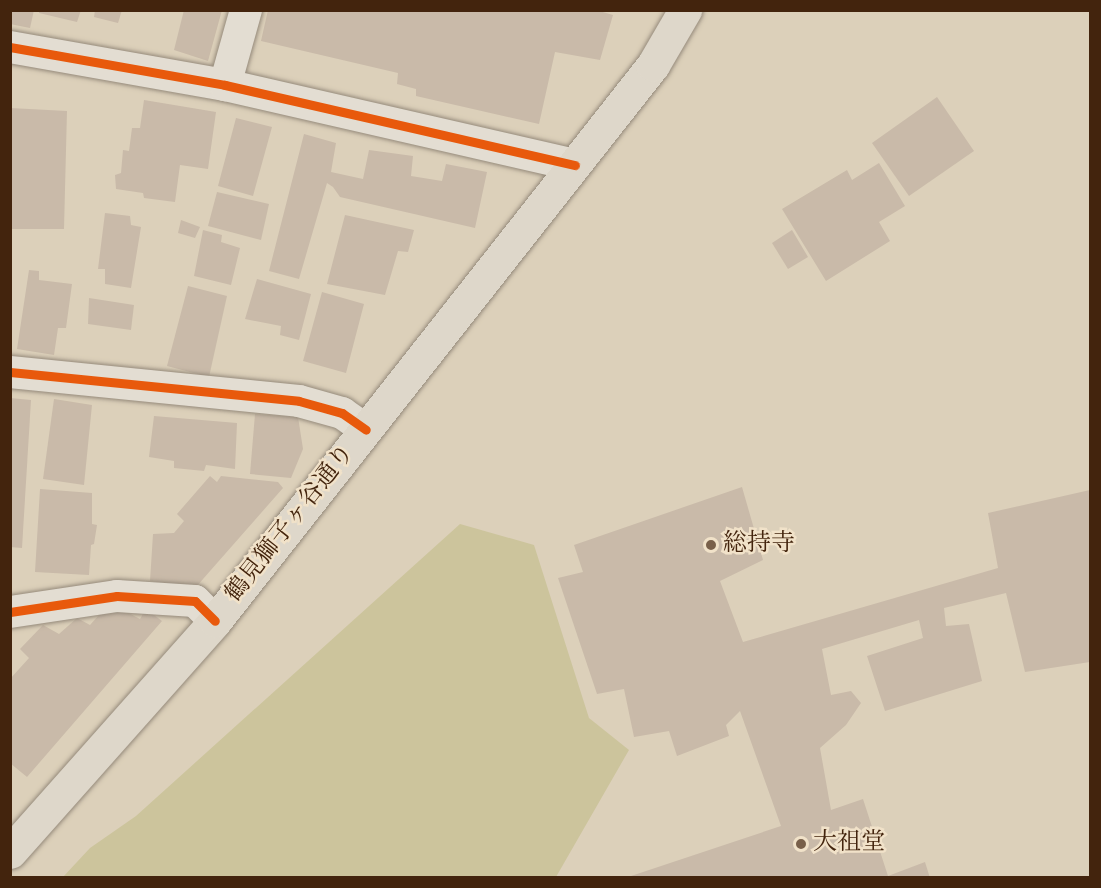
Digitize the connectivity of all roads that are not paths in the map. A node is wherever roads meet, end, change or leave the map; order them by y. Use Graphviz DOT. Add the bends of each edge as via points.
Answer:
graph roads {
  1 [pos="246,10"];
  2 [pos="685,10"];
  3 [pos="10,47"];
  4 [pos="225,85"];
  5 [pos="575,165"];
  6 [pos="10,372"];
  7 [pos="366,430"];
  8 [pos="10,612"];
  9 [pos="215,621"];
  10 [pos="10,852"];
  1 -- 4 [label="street"];
  2 -- 5 [label="main road, 鶴見獅子ヶ谷通り" via="653,64"];
  3 -- 4 [label="street"];
  4 -- 5 [label="street"];
  5 -- 7 [label="main road, 鶴見獅子ヶ谷通り"];
  6 -- 7 [label="street" via="299,401 342,413"];
  7 -- 9 [label="main road, 鶴見獅子ヶ谷通り"];
  8 -- 9 [label="street" via="117,596 195,601"];
  9 -- 10 [label="main road, 鶴見獅子ヶ谷通り"];
}
